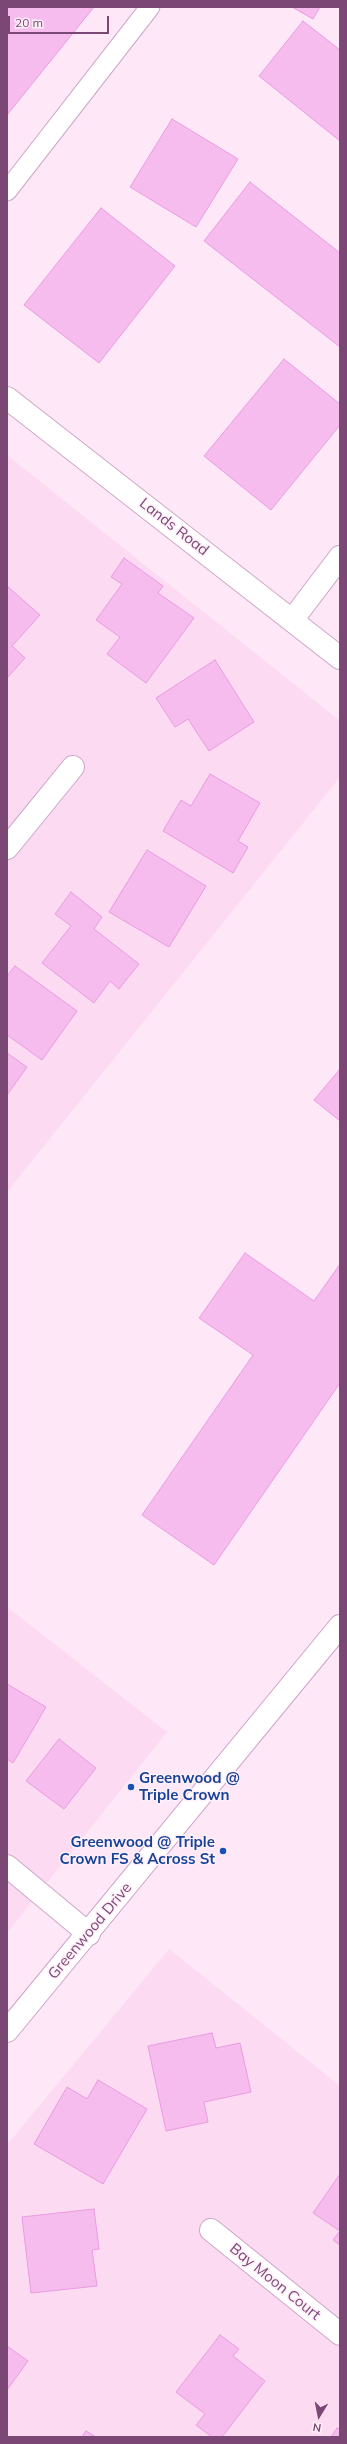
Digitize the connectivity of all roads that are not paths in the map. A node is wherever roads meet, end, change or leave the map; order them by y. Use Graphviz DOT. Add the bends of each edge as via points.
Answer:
graph roads {
  1 [pos="150,7"];
  2 [pos="7,191"];
  3 [pos="7,398"];
  4 [pos="340,557"];
  5 [pos="293,619"];
  6 [pos="340,658"];
  7 [pos="73,767"];
  8 [pos="7,848"];
  9 [pos="340,1626"];
  10 [pos="7,1866"];
  11 [pos="89,1934"];
  12 [pos="7,2031"];
  13 [pos="211,2230"];
  14 [pos="340,2334"];
  1 -- 2 [label="lane"];
  3 -- 5 [label="street, Lands Road"];
  4 -- 5 [label="street"];
  5 -- 6 [label="street, Lands Road"];
  7 -- 8 [label="street"];
  9 -- 11 [label="street, Greenwood Drive"];
  10 -- 11 [label="street"];
  11 -- 12 [label="street, Greenwood Drive"];
  13 -- 14 [label="street, Bay Moon Court"];
}
